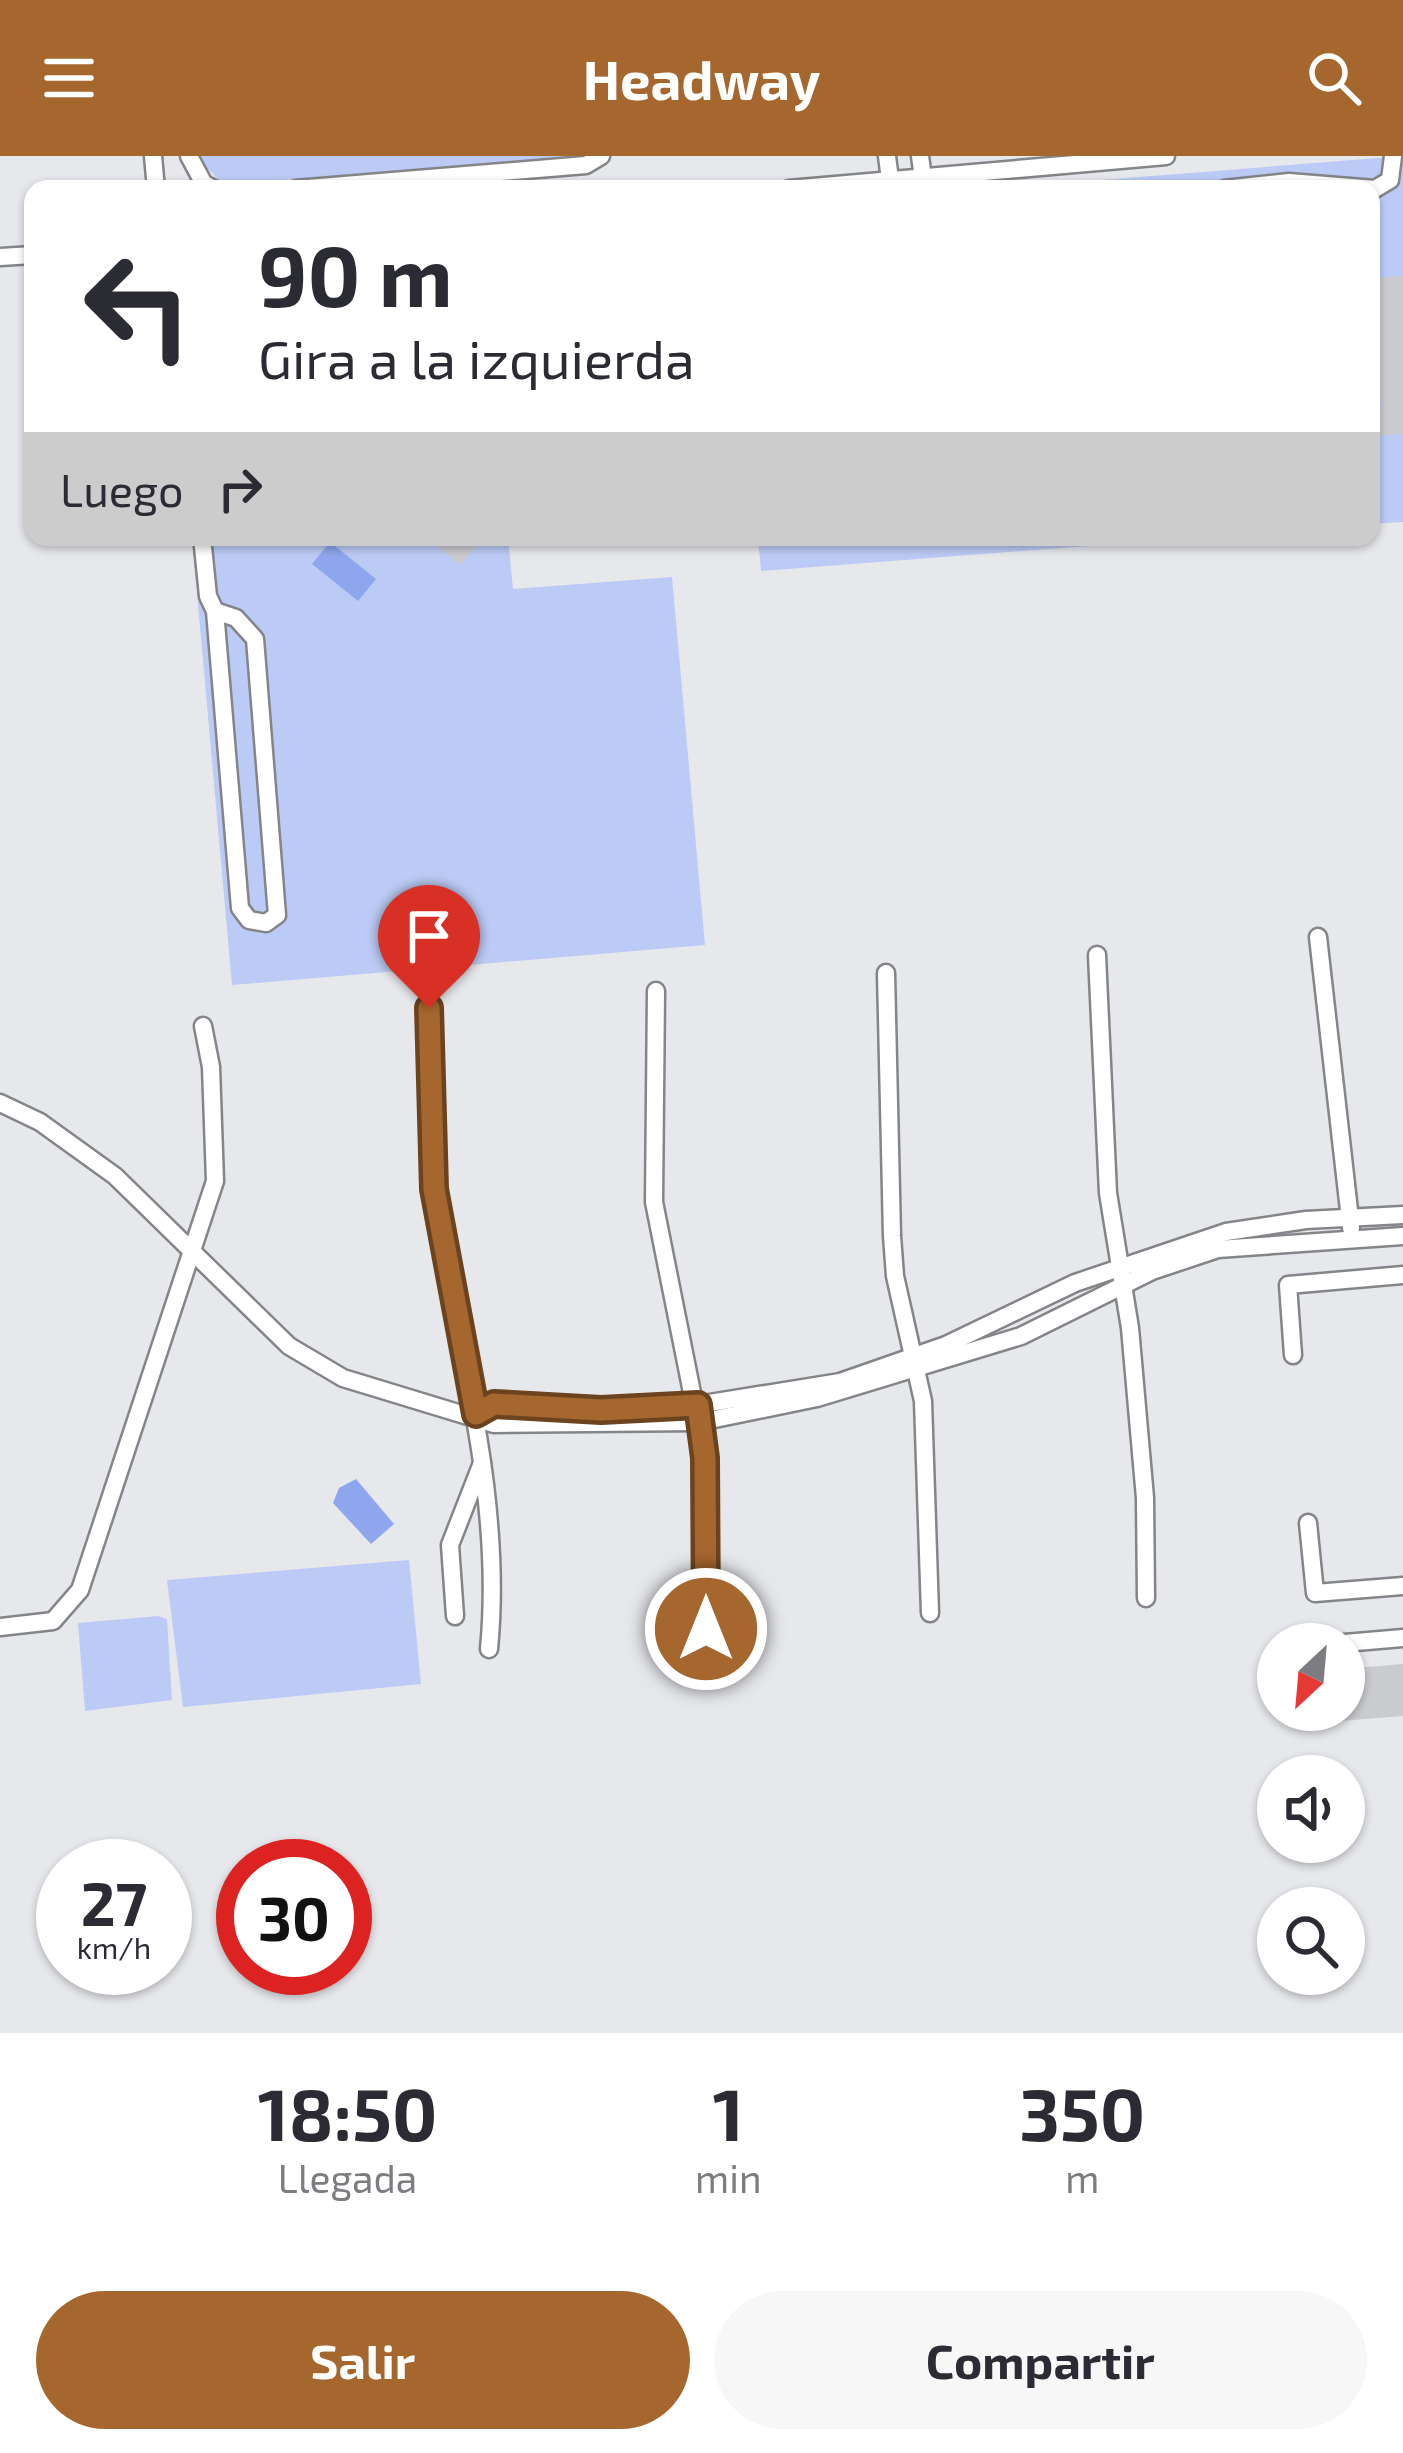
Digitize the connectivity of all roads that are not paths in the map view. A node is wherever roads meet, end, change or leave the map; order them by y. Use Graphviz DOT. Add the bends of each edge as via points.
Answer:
graph roads {
  1 [pos="601,156"];
  2 [pos="887,156"];
  3 [pos="920,156"];
  4 [pos="1166,156"];
  5 [pos="1393,156"];
  6 [pos="923,178"];
  7 [pos="405,180"];
  8 [pos="890,180"];
  9 [pos="1380,186"];
  10 [pos="203,546"];
  11 [pos="215,611"];
  12 [pos="1318,937"];
  13 [pos="1097,955"];
  14 [pos="886,973"];
  15 [pos="656,991"];
  16 [pos="429,1008"];
  17 [pos="203,1026"];
  18 [pos="0,1103"];
  19 [pos="1403,1215"];
  20 [pos="1351,1229"];
  21 [pos="1403,1236"];
  22 [pos="190,1251"];
  23 [pos="1403,1275"];
  24 [pos="1121,1276"];
  25 [pos="1293,1355"];
  26 [pos="914,1364"];
  27 [pos="699,1413"];
  28 [pos="476,1414"];
  29 [pos="482,1462"];
  30 [pos="1308,1523"];
  31 [pos="1403,1586"];
  32 [pos="1146,1598"];
  33 [pos="930,1613"];
  34 [pos="455,1616"];
  35 [pos="0,1627"];
  36 [pos="706,1629"];
  37 [pos="1403,1638"];
  38 [pos="1365,1641"];
  39 [pos="488,1649"];
  1 -- 7 [label="street" via="586,165"];
  2 -- 8 [label="street"];
  3 -- 6 [label="street"];
  4 -- 6 [label="street"];
  5 -- 9 [label="street" via="1390,180"];
  6 -- 8 [label="street"];
  10 -- 11 [label="street"];
  11 -- 11 [label="street" via="236,618 255,640 277,915 266,922 249,920 240,908"];
  12 -- 20 [label="street"];
  13 -- 24 [label="street" via="1108,1192"];
  14 -- 26 [label="street" via="892,1236"];
  15 -- 27 [label="street" via="654,1202"];
  16 -- 28 [label="street" via="434,1189"];
  17 -- 22 [label="street" via="214,1181"];
  18 -- 22 [label="street" via="115,1176"];
  19 -- 20 [label="street"];
  20 -- 21 [label="street"];
  20 -- 24 [label="street" via="1218,1249"];
  22 -- 28 [label="street" via="290,1346 343,1378"];
  22 -- 35 [label="street" via="74,1603 53,1621"];
  23 -- 25 [label="street" via="1288,1285"];
  24 -- 26 [label="street" via="1021,1336"];
  24 -- 32 [label="street"];
  26 -- 27 [label="street"];
  26 -- 33 [label="street" via="923,1402"];
  27 -- 28 [label="street" via="494,1424"];
  27 -- 36 [label="street"];
  28 -- 29 [label="street"];
  29 -- 34 [label="street" via="450,1545"];
  29 -- 39 [label="street" via="493,1570"];
  30 -- 31 [label="street" via="1315,1593"];
  37 -- 38 [label="street"];
}
